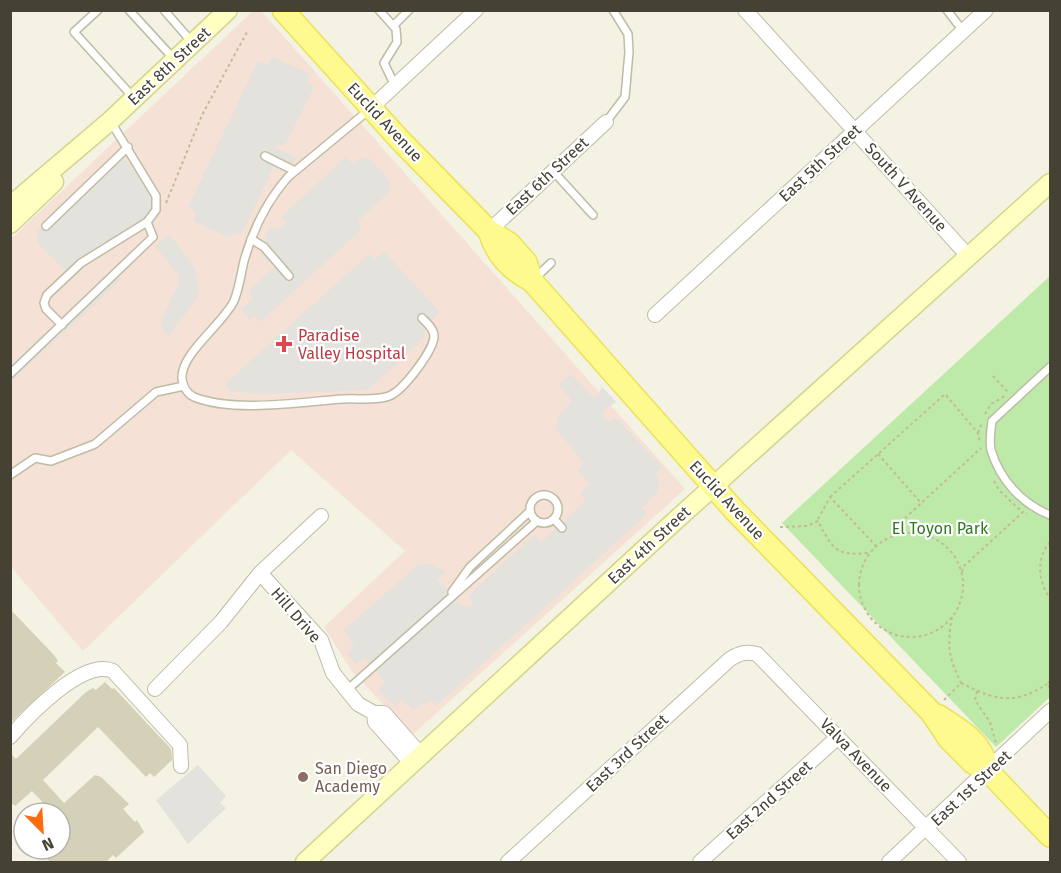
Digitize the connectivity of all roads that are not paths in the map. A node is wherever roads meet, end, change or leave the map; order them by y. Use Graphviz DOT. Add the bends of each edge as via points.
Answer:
graph roads {
  1 [pos="98,10"];
  2 [pos="129,10"];
  3 [pos="164,10"];
  4 [pos="228,10"];
  5 [pos="283,10"];
  6 [pos="379,10"];
  7 [pos="409,10"];
  8 [pos="476,10"];
  9 [pos="613,10"];
  10 [pos="745,10"];
  11 [pos="947,10"];
  12 [pos="986,10"];
  13 [pos="393,26"];
  14 [pos="963,31"];
  15 [pos="193,43"];
  16 [pos="175,60"];
  17 [pos="395,86"];
  18 [pos="134,99"];
  19 [pos="371,108"];
  20 [pos="110,121"];
  21 [pos="606,122"];
  22 [pos="855,130"];
  23 [pos="128,147"];
  24 [pos="265,156"];
  25 [pos="295,171"];
  26 [pos="553,171"];
  27 [pos="1050,183"];
  28 [pos="11,205"];
  29 [pos="593,215"];
  30 [pos="147,222"];
  31 [pos="10,224"];
  32 [pos="46,226"];
  33 [pos="489,231"];
  34 [pos="251,239"];
  35 [pos="969,257"];
  36 [pos="550,262"];
  37 [pos="289,276"];
  38 [pos="532,281"];
  39 [pos="655,315"];
  40 [pos="422,318"];
  41 [pos="62,325"];
  42 [pos="1050,367"];
  43 [pos="10,374"];
  44 [pos="184,386"];
  45 [pos="10,475"];
  46 [pos="714,486"];
  47 [pos="529,512"];
  48 [pos="1050,515"];
  49 [pos="321,516"];
  50 [pos="554,519"];
  51 [pos="537,521"];
  52 [pos="562,528"];
  53 [pos="260,573"];
  54 [pos="446,599"];
  55 [pos="749,652"];
  56 [pos="155,688"];
  57 [pos="347,690"];
  58 [pos="1050,711"];
  59 [pos="10,737"];
  60 [pos="838,737"];
  61 [pos="417,759"];
  62 [pos="181,766"];
  63 [pos="988,771"];
  64 [pos="927,829"];
  65 [pos="1050,836"];
  66 [pos="305,862"];
  67 [pos="508,862"];
  68 [pos="700,862"];
  69 [pos="889,862"];
  70 [pos="959,862"];
  1 -- 18 [label="lane" via="74,32"];
  2 -- 16 [label="lane"];
  3 -- 15 [label="lane"];
  4 -- 15 [label="street, East 8th Street"];
  5 -- 19 [label="main road, Euclid Avenue"];
  6 -- 13 [label="lane"];
  7 -- 13 [label="lane"];
  8 -- 17 [label="street"];
  9 -- 21 [label="lane" via="628,34 629,52 624,97"];
  10 -- 22 [label="street, South V Avenue"];
  11 -- 14 [label="lane"];
  12 -- 14 [label="street, East 5th Street"];
  13 -- 17 [label="lane" via="397,42 384,63"];
  14 -- 22 [label="street, East 5th Street"];
  15 -- 16 [label="street, East 8th Street"];
  16 -- 18 [label="street, East 8th Street"];
  17 -- 19 [label="street"];
  18 -- 20 [label="street, East 8th Street"];
  19 -- 25 [label="lane"];
  19 -- 33 [label="main road, Euclid Avenue"];
  20 -- 23 [label="lane"];
  20 -- 28 [label="street, East 8th Street"];
  20 -- 31 [label="street, East 8th Street"];
  21 -- 26 [label="street, East 6th Street"];
  22 -- 35 [label="street, South V Avenue"];
  22 -- 39 [label="street, East 5th Street"];
  23 -- 30 [label="lane" via="156,196 156,210"];
  23 -- 32 [label="lane"];
  24 -- 25 [label="lane"];
  25 -- 34 [label="lane" via="276,190"];
  26 -- 29 [label="lane"];
  26 -- 33 [label="street, East 6th Street"];
  27 -- 35 [label="street, East 4th Street"];
  30 -- 41 [label="lane" via="153,237"];
  30 -- 41 [label="lane" via="81,263 47,295 46,309"];
  33 -- 38 [label="main road, Euclid Avenue" via="494,249 515,272"];
  34 -- 37 [label="lane" via="264,247"];
  34 -- 44 [label="lane" via="234,300 218,326 190,354 183,368"];
  35 -- 46 [label="street, East 4th Street"];
  36 -- 38 [label="lane"];
  38 -- 46 [label="main road, Euclid Avenue"];
  40 -- 44 [label="lane" via="433,331 434,339 409,381 388,397 220,403 192,396"];
  41 -- 43 [label="lane"];
  42 -- 48 [label="lane" via="992,421 991,448 1004,478 1030,507"];
  44 -- 45 [label="lane" via="156,392 94,444 51,461 35,458"];
  46 -- 61 [label="street, East 4th Street"];
  46 -- 63 [label="main road, Euclid Avenue" via="939,705 985,754"];
  47 -- 50 [label="lane" via="536,497 550,496 558,507"];
  47 -- 51 [label="lane"];
  47 -- 54 [label="lane" via="470,567"];
  49 -- 53 [label="street, Hill Drive"];
  50 -- 51 [label="lane" via="547,523"];
  50 -- 52 [label="lane"];
  51 -- 54 [label="lane"];
  53 -- 56 [label="street, Hill Drive" via="221,622"];
  53 -- 57 [label="street, Hill Drive" via="321,640 333,673"];
  54 -- 57 [label="lane"];
  55 -- 60 [label="street, Valva Avenue" via="757,654"];
  55 -- 67 [label="street, East 3rd Street" via="730,659"];
  57 -- 61 [label="street, Hill Drive" via="358,704 374,713 384,713"];
  58 -- 63 [label="street, East 1st Street"];
  59 -- 62 [label="street" via="52,695 90,672 105,668 113,671 180,745"];
  60 -- 64 [label="street, Valva Avenue"];
  60 -- 68 [label="street, East 2nd Street"];
  61 -- 66 [label="street, East 4th Street"];
  63 -- 64 [label="street, East 1st Street"];
  63 -- 65 [label="main road, Euclid Avenue"];
  64 -- 69 [label="street, East 1st Street"];
  64 -- 70 [label="street, Valva Avenue"];
}
